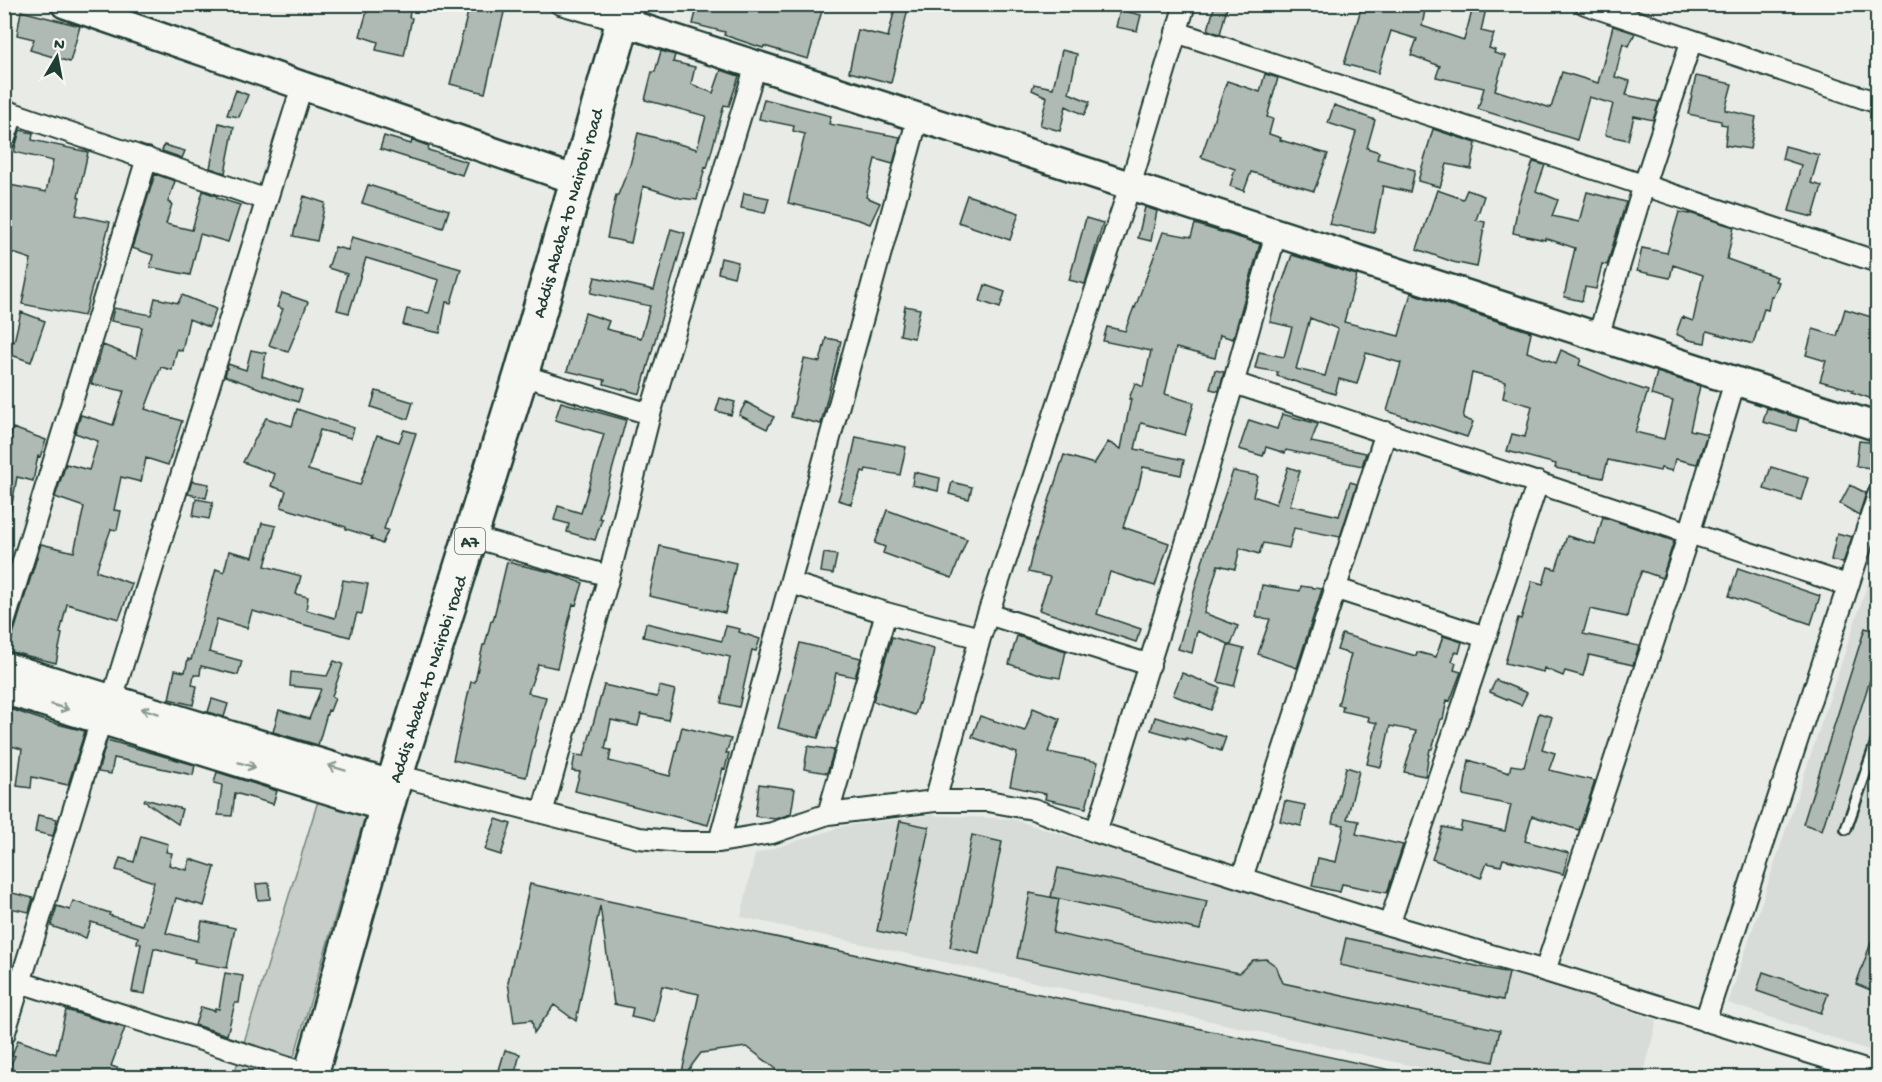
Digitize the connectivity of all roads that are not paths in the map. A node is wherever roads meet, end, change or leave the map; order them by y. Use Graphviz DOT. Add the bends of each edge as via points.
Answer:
graph roads {
  1 [pos="66,4"];
  2 [pos="560,4"];
  3 [pos="1185,4"];
  4 [pos="1585,4"];
  5 [pos="626,13"];
  6 [pos="1176,32"];
  7 [pos="1691,42"];
  8 [pos="756,65"];
  9 [pos="302,86"];
  10 [pos="1878,103"];
  11 [pos="9,111"];
  12 [pos="918,117"];
  13 [pos="4,141"];
  14 [pos="147,158"];
  15 [pos="576,180"];
  16 [pos="1644,185"];
  17 [pos="1130,186"];
  18 [pos="267,200"];
  19 [pos="1276,233"];
  20 [pos="1878,262"];
  21 [pos="1598,337"];
  22 [pos="521,375"];
  23 [pos="1735,381"];
  24 [pos="1234,383"];
  25 [pos="650,414"];
  26 [pos="1878,427"];
  27 [pos="1386,432"];
  28 [pos="1538,482"];
  29 [pos="1878,495"];
  30 [pos="1690,531"];
  31 [pos="472,537"];
  32 [pos="609,576"];
  33 [pos="791,583"];
  34 [pos="1847,585"];
  35 [pos="1334,588"];
  36 [pos="886,613"];
  37 [pos="988,614"];
  38 [pos="4,623"];
  39 [pos="1485,637"];
  40 [pos="980,639"];
  41 [pos="1150,665"];
  42 [pos="4,666"];
  43 [pos="4,690"];
  44 [pos="106,709"];
  45 [pos="1878,737"];
  46 [pos="392,790"];
  47 [pos="935,801"];
  48 [pos="542,813"];
  49 [pos="828,814"];
  50 [pos="1846,829"];
  51 [pos="1096,832"];
  52 [pos="719,842"];
  53 [pos="1242,878"];
  54 [pos="1389,925"];
  55 [pos="1545,971"];
  56 [pos="13,980"];
  57 [pos="1706,1021"];
  58 [pos="4,1035"];
  59 [pos="1878,1074"];
  60 [pos="310,1076"];
  1 -- 9 [label="street"];
  2 -- 5 [label="street"];
  3 -- 6 [label="street"];
  4 -- 7 [label="street"];
  5 -- 8 [label="street"];
  5 -- 15 [label="highway, Addis Ababa to Nairobi road / A7"];
  6 -- 16 [label="street"];
  6 -- 17 [label="street"];
  7 -- 10 [label="street"];
  7 -- 16 [label="street"];
  8 -- 12 [label="street"];
  8 -- 25 [label="street"];
  9 -- 15 [label="street"];
  9 -- 18 [label="street"];
  11 -- 13 [label="street"];
  11 -- 14 [label="street"];
  12 -- 17 [label="street"];
  12 -- 33 [label="street"];
  14 -- 18 [label="street"];
  14 -- 38 [label="street"];
  15 -- 22 [label="highway, Addis Ababa to Nairobi road / A7"];
  16 -- 20 [label="street"];
  16 -- 21 [label="street"];
  17 -- 19 [label="street"];
  17 -- 37 [label="street"];
  18 -- 44 [label="street"];
  19 -- 21 [label="street"];
  19 -- 24 [label="street"];
  21 -- 23 [label="street"];
  22 -- 25 [label="street"];
  22 -- 31 [label="highway, Addis Ababa to Nairobi road / A7"];
  23 -- 26 [label="street"];
  23 -- 30 [label="street"];
  24 -- 27 [label="street"];
  24 -- 41 [label="street"];
  25 -- 32 [label="street"];
  27 -- 28 [label="street"];
  27 -- 35 [label="street"];
  28 -- 30 [label="street"];
  28 -- 39 [label="street"];
  29 -- 34 [label="street"];
  30 -- 34 [label="street"];
  30 -- 55 [label="street"];
  31 -- 32 [label="street"];
  31 -- 46 [label="highway, Addis Ababa to Nairobi road / A7"];
  32 -- 48 [label="street"];
  33 -- 36 [label="street"];
  33 -- 52 [label="street"];
  34 -- 57 [label="street"];
  35 -- 39 [label="street"];
  35 -- 53 [label="street"];
  36 -- 40 [label="street"];
  36 -- 49 [label="street"];
  37 -- 40 [label="street"];
  37 -- 41 [label="street"];
  39 -- 54 [label="street"];
  40 -- 47 [label="street"];
  41 -- 51 [label="street"];
  42 -- 44 [label="street"];
  43 -- 44 [label="street, one-way"];
  44 -- 46 [label="street"];
  44 -- 56 [label="street"];
  45 -- 50 [label="lane"];
  46 -- 48 [label="street"];
  46 -- 60 [label="highway, Addis Ababa to Nairobi road / A7"];
  47 -- 49 [label="street"];
  47 -- 51 [label="street" via="988,801 1033,809"];
  48 -- 52 [label="street" via="639,838"];
  49 -- 52 [label="street" via="772,833"];
  51 -- 53 [label="street"];
  53 -- 54 [label="street"];
  54 -- 55 [label="street"];
  55 -- 57 [label="street"];
  56 -- 58 [label="street"];
  56 -- 60 [label="street"];
  57 -- 59 [label="street"];
}
